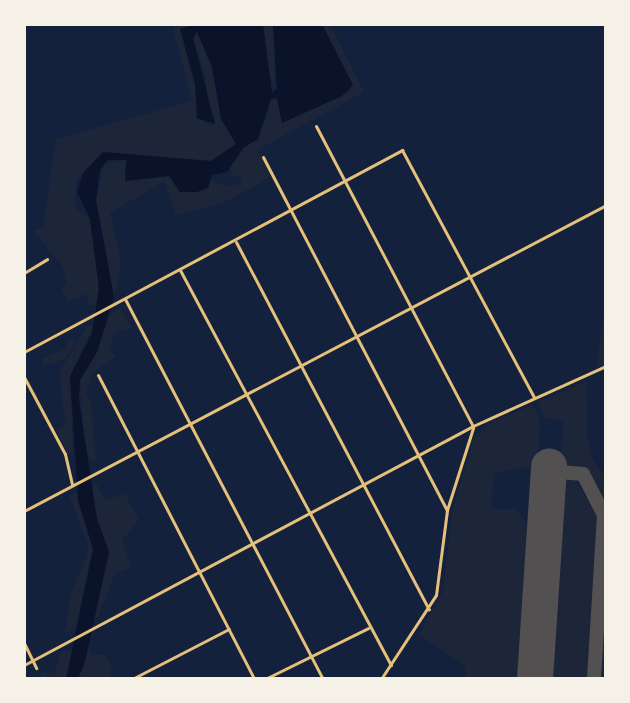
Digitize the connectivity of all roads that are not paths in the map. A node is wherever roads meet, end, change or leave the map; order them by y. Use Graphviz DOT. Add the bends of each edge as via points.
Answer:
graph roads {
  1 [pos="316,126"];
  2 [pos="262,157"];
  3 [pos="346,183"];
  4 [pos="606,204"];
  5 [pos="291,213"];
  6 [pos="236,242"];
  7 [pos="47,259"];
  8 [pos="180,270"];
  9 [pos="24,273"];
  10 [pos="470,276"];
  11 [pos="125,299"];
  12 [pos="413,306"];
  13 [pos="357,336"];
  14 [pos="24,352"];
  15 [pos="301,365"];
  16 [pos="606,366"];
  17 [pos="98,375"];
  18 [pos="24,376"];
  19 [pos="247,393"];
  20 [pos="534,397"];
  21 [pos="190,423"];
  22 [pos="473,426"];
  23 [pos="137,451"];
  24 [pos="420,457"];
  25 [pos="73,483"];
  26 [pos="365,486"];
  27 [pos="24,510"];
  28 [pos="447,510"];
  29 [pos="310,515"];
  30 [pos="253,545"];
  31 [pos="200,573"];
  32 [pos="429,609"];
  33 [pos="369,628"];
  34 [pos="229,629"];
  35 [pos="24,643"];
  36 [pos="310,655"];
  37 [pos="32,660"];
  38 [pos="24,665"];
  39 [pos="391,665"];
  40 [pos="36,668"];
  41 [pos="132,679"];
  42 [pos="254,679"];
  43 [pos="265,679"];
  44 [pos="323,679"];
  45 [pos="381,679"];
  1 -- 3 [label="street"];
  2 -- 5 [label="street"];
  3 -- 5 [label="street"];
  3 -- 10 [label="street" via="402,150"];
  3 -- 12 [label="street"];
  4 -- 10 [label="street"];
  5 -- 6 [label="street"];
  5 -- 13 [label="street"];
  6 -- 8 [label="street"];
  6 -- 15 [label="street"];
  7 -- 9 [label="street"];
  8 -- 11 [label="street"];
  8 -- 19 [label="street"];
  10 -- 12 [label="street"];
  10 -- 20 [label="street"];
  11 -- 14 [label="street"];
  11 -- 21 [label="street"];
  12 -- 13 [label="street"];
  12 -- 22 [label="street"];
  13 -- 15 [label="street"];
  13 -- 24 [label="street"];
  15 -- 19 [label="street"];
  15 -- 26 [label="street"];
  16 -- 20 [label="street"];
  17 -- 23 [label="street"];
  18 -- 25 [label="street" via="65,454"];
  19 -- 21 [label="street"];
  19 -- 29 [label="street"];
  20 -- 22 [label="street"];
  21 -- 23 [label="street"];
  21 -- 30 [label="street"];
  22 -- 24 [label="street"];
  22 -- 28 [label="street"];
  23 -- 25 [label="street"];
  23 -- 31 [label="street"];
  24 -- 26 [label="street"];
  24 -- 28 [label="street"];
  25 -- 27 [label="street"];
  26 -- 29 [label="street"];
  26 -- 32 [label="street"];
  28 -- 32 [label="street" via="440,580"];
  29 -- 30 [label="street"];
  29 -- 33 [label="street"];
  30 -- 31 [label="street"];
  30 -- 36 [label="street"];
  31 -- 34 [label="street"];
  31 -- 37 [label="street"];
  32 -- 39 [label="street"];
  33 -- 36 [label="street"];
  33 -- 39 [label="street"];
  34 -- 41 [label="street"];
  34 -- 42 [label="street"];
  35 -- 37 [label="street"];
  36 -- 43 [label="street"];
  36 -- 44 [label="street"];
  37 -- 38 [label="street"];
  37 -- 40 [label="street"];
  39 -- 45 [label="street"];
}
